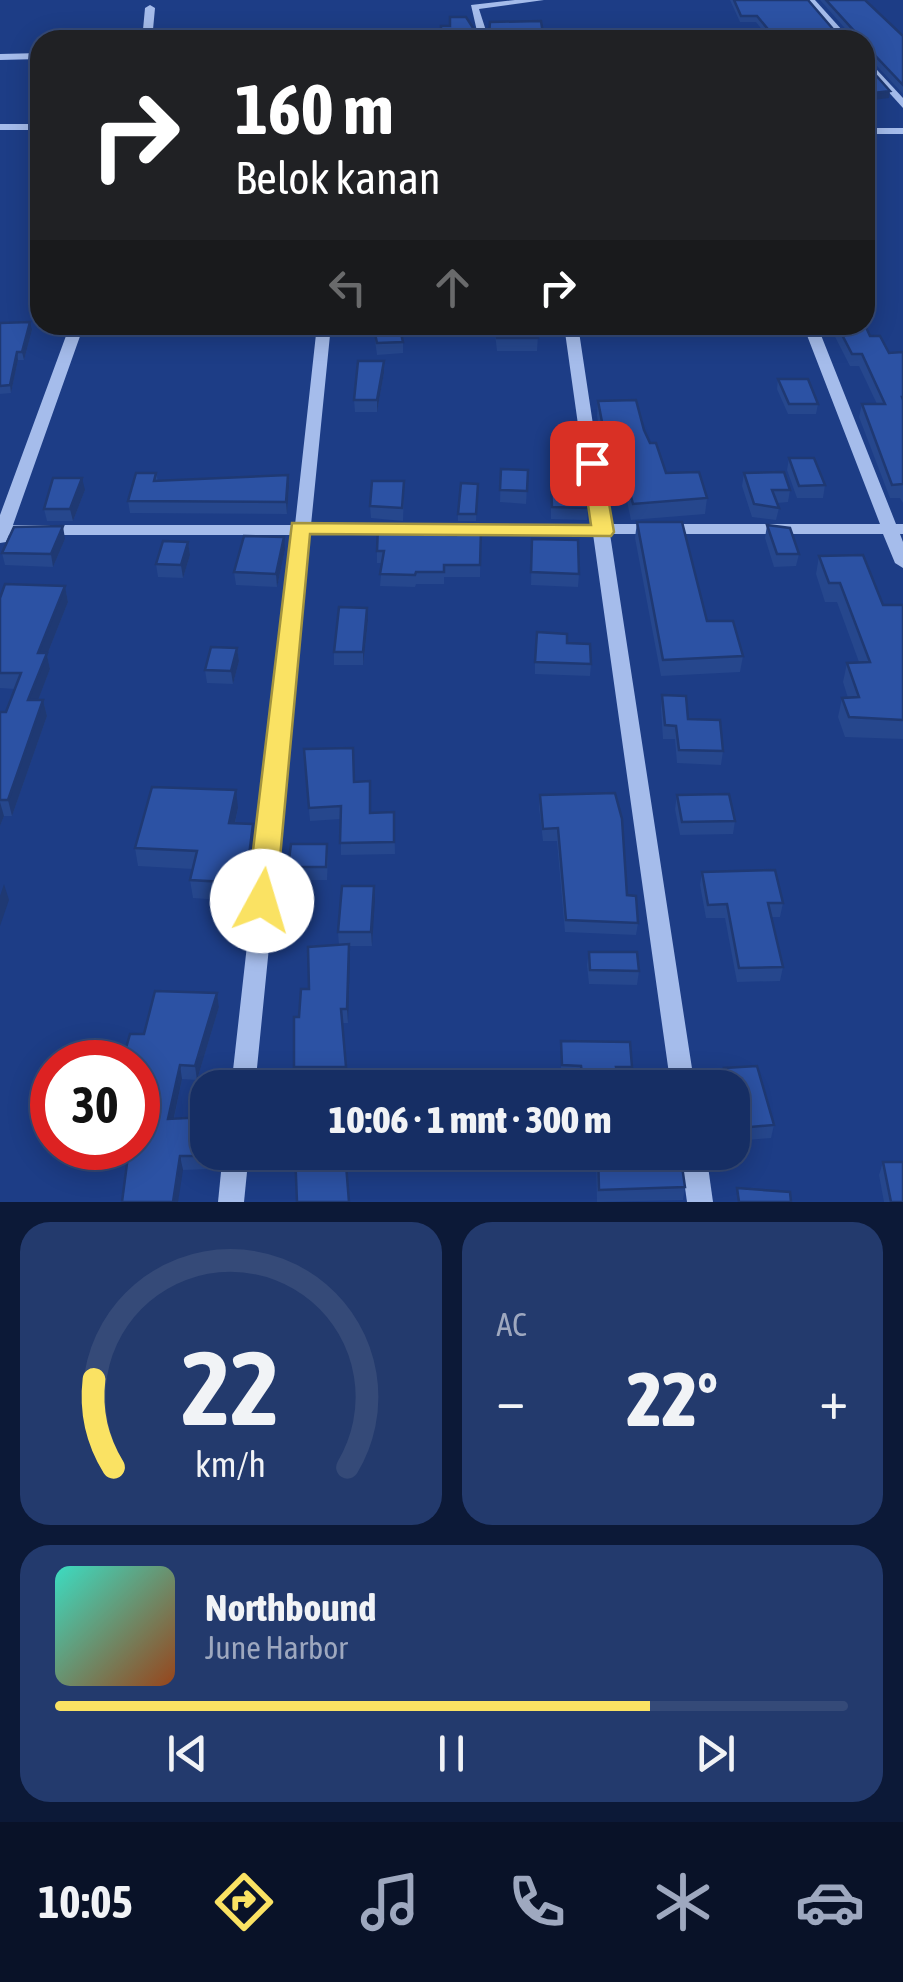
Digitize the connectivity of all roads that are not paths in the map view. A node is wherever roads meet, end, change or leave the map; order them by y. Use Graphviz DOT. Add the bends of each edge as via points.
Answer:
graph roads {
  1 [pos="540,0"];
  2 [pos="810,0"];
  3 [pos="150,8"];
  4 [pos="148,30"];
  5 [pos="481,30"];
  6 [pos="837,30"];
  7 [pos="30,56"];
  8 [pos="0,57"];
  9 [pos="875,72"];
  10 [pos="903,105"];
  11 [pos="0,127"];
  12 [pos="30,127"];
  13 [pos="903,131"];
  14 [pos="875,132"];
  15 [pos="73,335"];
  16 [pos="323,335"];
  17 [pos="573,335"];
  18 [pos="814,335"];
  19 [pos="300,528"];
  20 [pos="896,530"];
  21 [pos="603,532"];
  22 [pos="1,533"];
  23 [pos="903,563"];
  24 [pos="244,1070"];
  25 [pos="680,1070"];
  26 [pos="234,1170"];
  27 [pos="695,1170"];
  28 [pos="231,1202"];
  29 [pos="700,1202"];
  1 -- 5 [label="street" via="474,7"];
  2 -- 6 [label="street"];
  3 -- 4 [label="street"];
  7 -- 8 [label="street"];
  9 -- 10 [label="street"];
  11 -- 12 [label="street"];
  13 -- 14 [label="street"];
  15 -- 22 [label="street"];
  16 -- 19 [label="street"];
  17 -- 21 [label="street"];
  18 -- 20 [label="street"];
  19 -- 21 [label="street"];
  19 -- 22 [label="street"];
  19 -- 24 [label="street"];
  20 -- 21 [label="street"];
  20 -- 23 [label="street"];
  21 -- 25 [label="street"];
  26 -- 28 [label="street"];
  27 -- 29 [label="street"];
}
